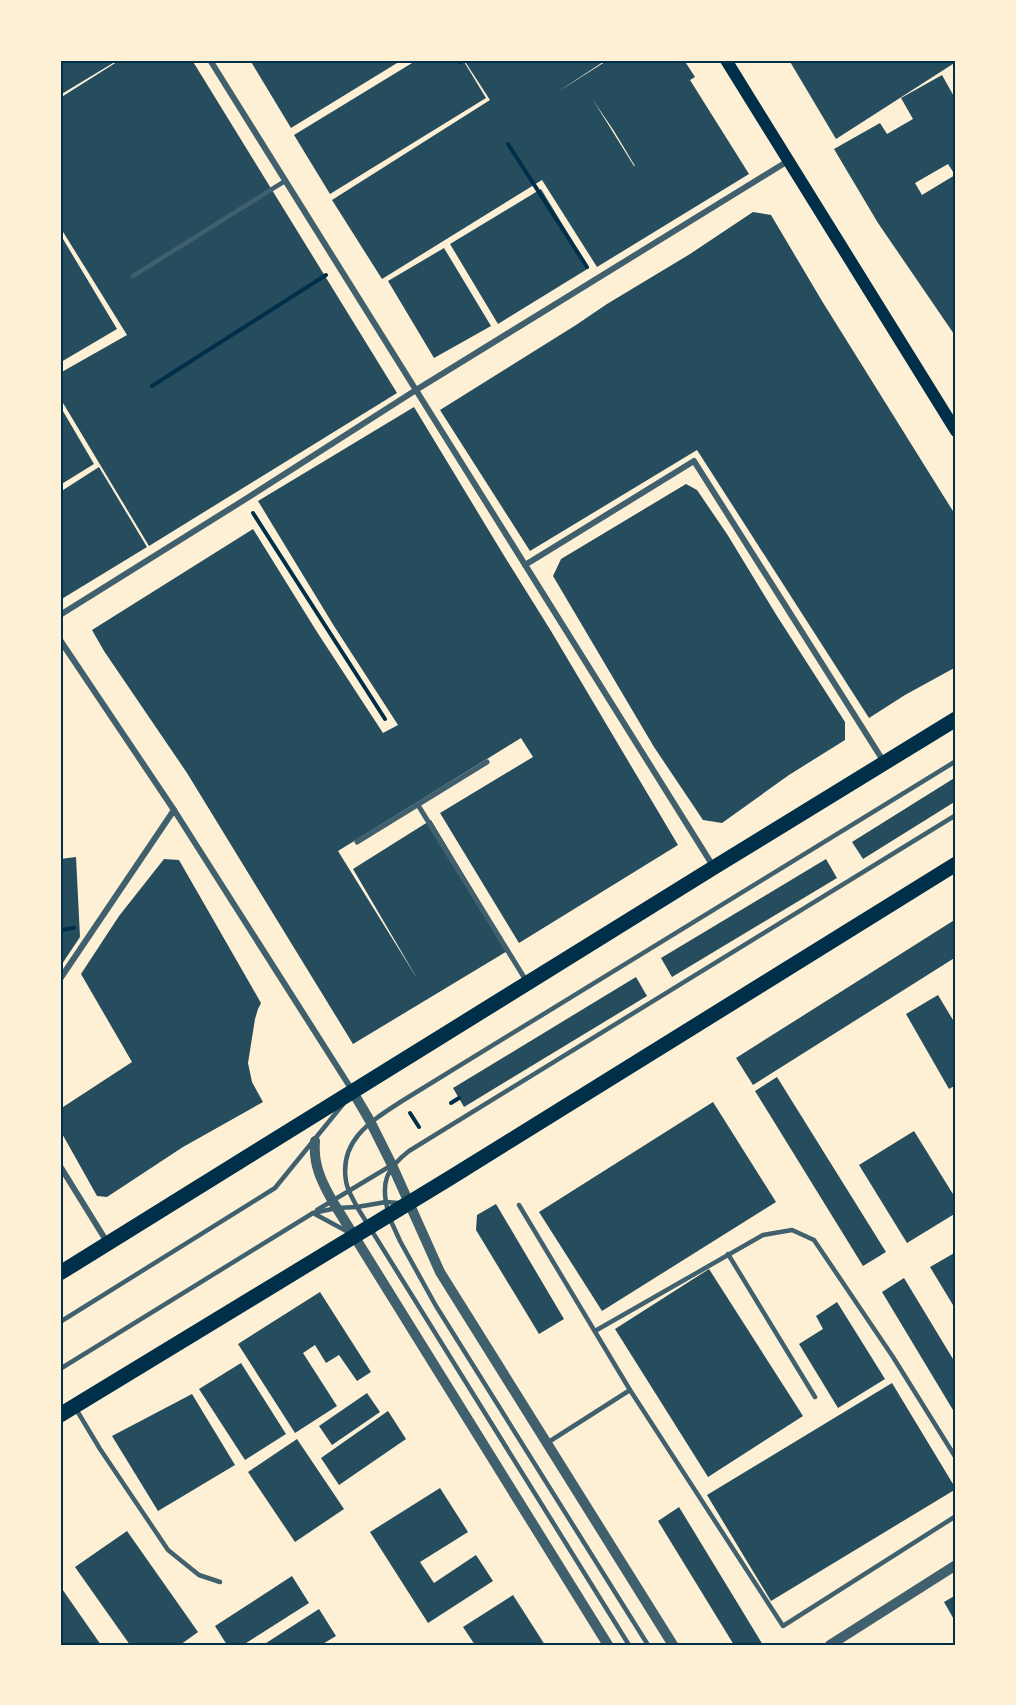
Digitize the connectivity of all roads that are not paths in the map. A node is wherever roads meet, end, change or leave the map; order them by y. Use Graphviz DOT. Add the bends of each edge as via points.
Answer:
graph roads {
  1 [pos="210,60"];
  2 [pos="726,60"];
  3 [pos="789,161"];
  4 [pos="285,181"];
  5 [pos="133,276"];
  6 [pos="416,390"];
  7 [pos="956,431"];
  8 [pos="525,565"];
  9 [pos="60,615"];
  10 [pos="60,640"];
  11 [pos="956,719"];
  12 [pos="956,761"];
  13 [pos="487,762"];
  14 [pos="884,763"];
  15 [pos="418,805"];
  16 [pos="174,810"];
  17 [pos="956,815"];
  18 [pos="357,842"];
  19 [pos="956,864"];
  20 [pos="713,868"];
  21 [pos="60,979"];
  22 [pos="528,984"];
  23 [pos="353,1092"];
  24 [pos="370,1121"];
  25 [pos="315,1141"];
  26 [pos="392,1165"];
  27 [pos="60,1166"];
  28 [pos="349,1192"];
  29 [pos="409,1203"];
  30 [pos="335,1205"];
  31 [pos="519,1205"];
  32 [pos="357,1207"];
  33 [pos="388,1209"];
  34 [pos="312,1213"];
  35 [pos="368,1226"];
  36 [pos="353,1235"];
  37 [pos="108,1244"];
  38 [pos="728,1254"];
  39 [pos="60,1274"];
  40 [pos="60,1322"];
  41 [pos="595,1331"];
  42 [pos="60,1369"];
  43 [pos="630,1390"];
  44 [pos="815,1397"];
  45 [pos="74,1406"];
  46 [pos="60,1415"];
  47 [pos="547,1443"];
  48 [pos="956,1458"];
  49 [pos="956,1516"];
  50 [pos="956,1565"];
  51 [pos="220,1582"];
  52 [pos="608,1645"];
  53 [pos="628,1645"];
  54 [pos="648,1645"];
  55 [pos="673,1645"];
  56 [pos="830,1645"];
  1 -- 4 [label="street"];
  2 -- 3 [label="main road"];
  3 -- 6 [label="street"];
  3 -- 7 [label="main road"];
  4 -- 5 [label="lane"];
  4 -- 6 [label="street"];
  6 -- 8 [label="street"];
  6 -- 9 [label="street"];
  8 -- 14 [label="street" via="694,461"];
  8 -- 20 [label="street"];
  10 -- 16 [label="street"];
  11 -- 14 [label="main road"];
  12 -- 24 [label="lane"];
  13 -- 15 [label="street"];
  14 -- 20 [label="main road"];
  15 -- 18 [label="street"];
  15 -- 22 [label="street"];
  16 -- 21 [label="street"];
  16 -- 23 [label="street"];
  17 -- 26 [label="lane" via="426,1139"];
  19 -- 29 [label="main road"];
  20 -- 22 [label="main road"];
  22 -- 23 [label="main road"];
  23 -- 24 [label="street"];
  23 -- 25 [label="lane"];
  23 -- 37 [label="main road"];
  24 -- 26 [label="street"];
  24 -- 28 [label="lane" via="349,1149"];
  25 -- 30 [label="street" via="315,1164"];
  25 -- 40 [label="lane" via="274,1188"];
  26 -- 28 [label="lane"];
  26 -- 29 [label="street"];
  26 -- 33 [label="lane" via="385,1190"];
  27 -- 37 [label="street"];
  28 -- 30 [label="lane"];
  28 -- 32 [label="lane"];
  29 -- 33 [label="main road"];
  29 -- 47 [label="street" via="440,1272"];
  30 -- 32 [label="lane"];
  30 -- 34 [label="lane"];
  30 -- 36 [label="street"];
  31 -- 41 [label="lane"];
  32 -- 33 [label="lane"];
  32 -- 35 [label="lane"];
  33 -- 35 [label="main road"];
  33 -- 54 [label="lane" via="396,1234 431,1296"];
  34 -- 36 [label="lane"];
  34 -- 42 [label="lane"];
  35 -- 36 [label="main road"];
  35 -- 53 [label="lane"];
  36 -- 45 [label="main road"];
  36 -- 52 [label="street"];
  37 -- 39 [label="main road"];
  38 -- 41 [label="lane"];
  38 -- 44 [label="lane"];
  38 -- 48 [label="lane" via="763,1235 792,1230 814,1240"];
  41 -- 43 [label="lane"];
  43 -- 47 [label="lane"];
  43 -- 49 [label="lane" via="783,1626"];
  45 -- 46 [label="main road"];
  45 -- 51 [label="lane" via="168,1550 200,1575"];
  47 -- 55 [label="street"];
  50 -- 56 [label="street"];
}
